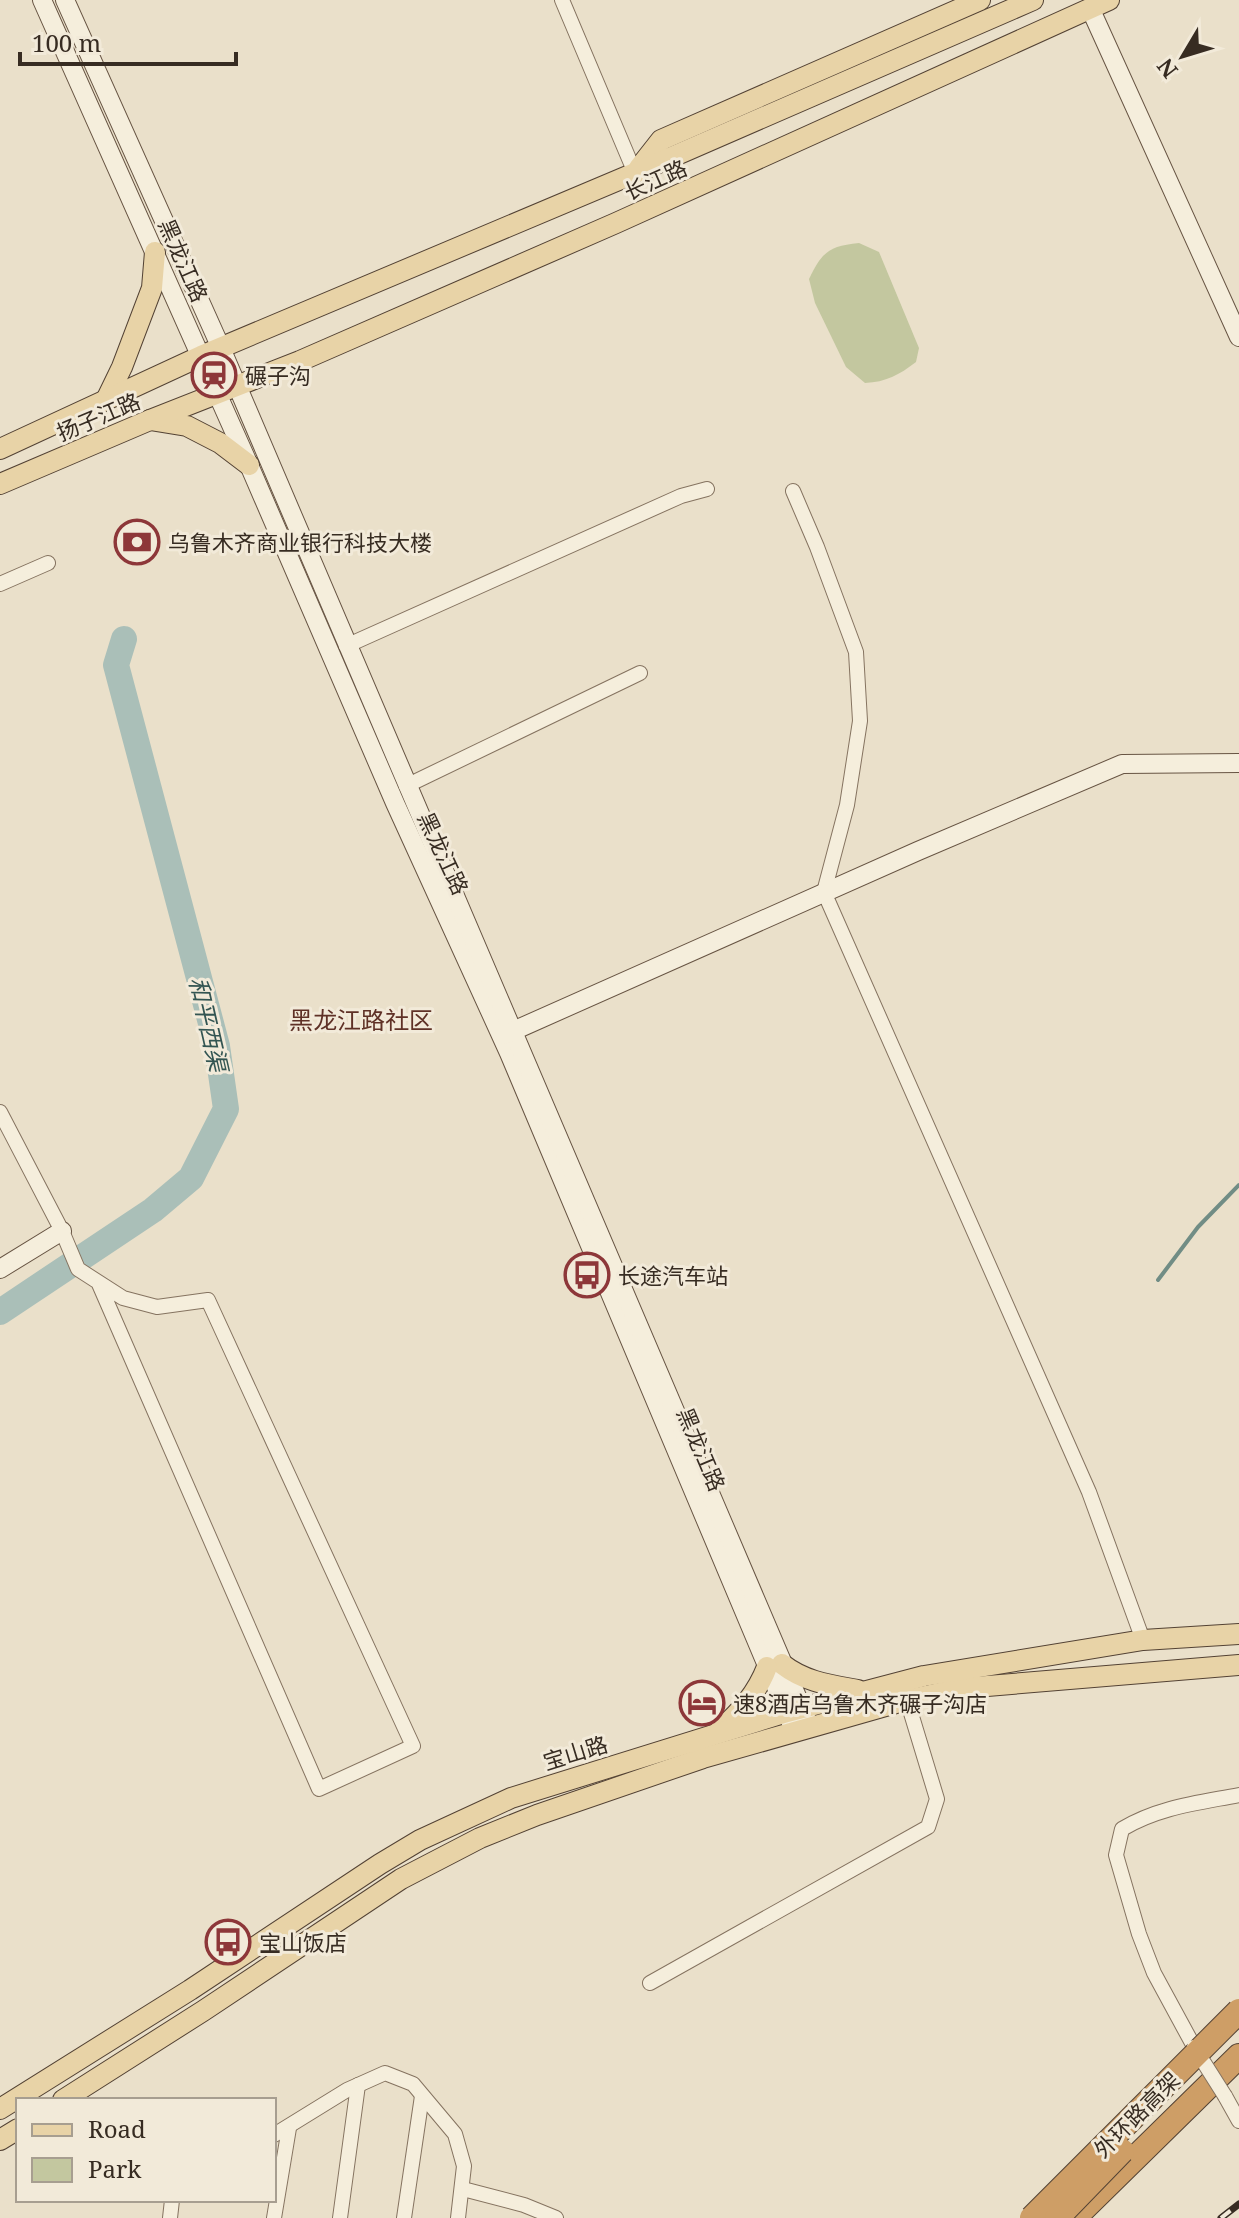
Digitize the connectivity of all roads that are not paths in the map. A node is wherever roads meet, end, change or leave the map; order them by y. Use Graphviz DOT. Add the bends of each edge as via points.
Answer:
graph roads {
  1 [pos="42,0"];
  2 [pos="65,0"];
  3 [pos="562,0"];
  4 [pos="980,0"];
  5 [pos="1033,0"];
  6 [pos="1095,3"];
  7 [pos="635,173"];
  8 [pos="155,252"];
  9 [pos="1239,337"];
  10 [pos="221,348"];
  11 [pos="201,356"];
  12 [pos="236,387"];
  13 [pos="217,395"];
  14 [pos="106,400"];
  15 [pos="150,420"];
  16 [pos="0,449"];
  17 [pos="249,465"];
  18 [pos="0,484"];
  19 [pos="707,489"];
  20 [pos="793,491"];
  21 [pos="48,563"];
  22 [pos="0,584"];
  23 [pos="346,646"];
  24 [pos="640,673"];
  25 [pos="1239,763"];
  26 [pos="406,786"];
  27 [pos="824,892"];
  28 [pos="508,1034"];
  29 [pos="0,1112"];
  30 [pos="62,1232"];
  31 [pos="0,1269"];
  32 [pos="99,1284"];
  33 [pos="1239,1634"];
  34 [pos="1143,1640"];
  35 [pos="775,1665"];
  36 [pos="1239,1665"];
  37 [pos="862,1691"];
  38 [pos="907,1700"];
  39 [pos="798,1719"];
  40 [pos="714,1735"];
  41 [pos="1239,1795"];
  42 [pos="650,1983"];
  43 [pos="1239,2011"];
  44 [pos="1239,2025"];
  45 [pos="1239,2031"];
  46 [pos="1239,2056"];
  47 [pos="358,2085"];
  48 [pos="422,2096"];
  49 [pos="18,2098"];
  50 [pos="66,2098"];
  51 [pos="1239,2121"];
  52 [pos="289,2128"];
  53 [pos="276,2134"];
  54 [pos="463,2189"];
  55 [pos="274,2218"];
  56 [pos="340,2218"];
  57 [pos="404,2218"];
  58 [pos="458,2218"];
  59 [pos="556,2218"];
  60 [pos="1032,2218"];
  61 [pos="1044,2218"];
  62 [pos="1057,2218"];
  63 [pos="1074,2218"];
  1 -- 8 [label="main road, 黑龙江路"];
  2 -- 10 [label="main road, 黑龙江路"];
  3 -- 7 [label="street"];
  4 -- 7 [label="main road" via="661,140"];
  5 -- 7 [label="main road, 长江路"];
  6 -- 9 [label="main road"];
  6 -- 12 [label="main road, 长江路" via="616,223"];
  7 -- 10 [label="main road, 长江路"];
  8 -- 11 [label="main road, 黑龙江路"];
  8 -- 14 [label="main road" via="152,288"];
  10 -- 11 [label="main road, 长江路"];
  10 -- 12 [label="main road, 黑龙江路"];
  11 -- 13 [label="main road, 黑龙江路"];
  11 -- 14 [label="main road, 扬子江路"];
  12 -- 13 [label="main road, 长江路"];
  12 -- 23 [label="main road, 黑龙江路"];
  13 -- 15 [label="main road, 扬子江路"];
  13 -- 17 [label="main road, 黑龙江路"];
  14 -- 16 [label="main road, 扬子江路"];
  15 -- 17 [label="main road" via="187,426"];
  15 -- 18 [label="main road, 扬子江路"];
  17 -- 28 [label="main road, 黑龙江路" via="395,803"];
  19 -- 23 [label="street"];
  20 -- 27 [label="street" via="856,652 860,721 847,805"];
  21 -- 22 [label="street"];
  23 -- 26 [label="main road, 黑龙江路"];
  24 -- 26 [label="street"];
  25 -- 27 [label="main road" via="1122,764"];
  26 -- 28 [label="main road, 黑龙江路"];
  27 -- 28 [label="main road"];
  27 -- 34 [label="street" via="1082,1478"];
  28 -- 35 [label="main road, 黑龙江路"];
  29 -- 30 [label="street"];
  30 -- 31 [label="main road"];
  30 -- 32 [label="street" via="78,1269"];
  32 -- 32 [label="street" via="319,1789 413,1746 208,1300 157,1307 123,1298"];
  33 -- 34 [label="main road, 宝山路"];
  34 -- 37 [label="main road, 宝山路"];
  35 -- 37 [label="main road" via="811,1681"];
  35 -- 39 [label="main road, 黑龙江路"];
  35 -- 40 [label="main road"];
  36 -- 38 [label="main road, 宝山路" via="963,1688"];
  37 -- 39 [label="main road, 宝山路"];
  38 -- 39 [label="main road, 宝山路"];
  38 -- 42 [label="street" via="937,1799 928,1827"];
  39 -- 40 [label="main road, 宝山路"];
  39 -- 50 [label="main road, 宝山路" via="537,1815 437,1860"];
  40 -- 49 [label="main road, 宝山路" via="511,1798 420,1840"];
  41 -- 51 [label="street, bridge" via="1181,1804 1140,1818 1122,1829 1116,1855 1154,1973"];
  43 -- 60 [label="highway, 外环路高架, bridge"];
  44 -- 61 [label="highway"];
  45 -- 62 [label="highway, 外环路高架, bridge"];
  46 -- 63 [label="highway"];
  47 -- 48 [label="street" via="385,2073 413,2084"];
  47 -- 52 [label="street"];
  47 -- 56 [label="street"];
  48 -- 54 [label="street" via="455,2134 464,2166"];
  48 -- 57 [label="street"];
  52 -- 53 [label="street"];
  52 -- 55 [label="street"];
  54 -- 58 [label="street"];
  54 -- 59 [label="street"];
}
